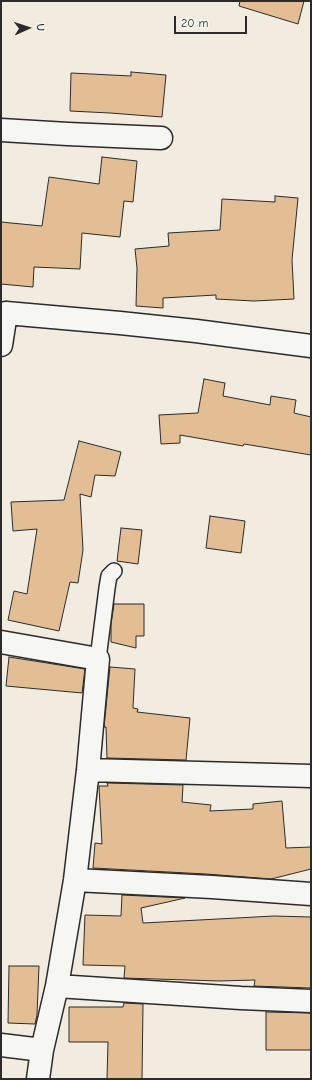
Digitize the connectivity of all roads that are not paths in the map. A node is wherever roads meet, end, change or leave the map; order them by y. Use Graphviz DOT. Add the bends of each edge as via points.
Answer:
graph roads {
  1 [pos="1,130"];
  2 [pos="161,138"];
  3 [pos="3,314"];
  4 [pos="1,345"];
  5 [pos="311,346"];
  6 [pos="114,571"];
  7 [pos="1,642"];
  8 [pos="98,659"];
  9 [pos="88,770"];
  10 [pos="311,776"];
  11 [pos="76,880"];
  12 [pos="311,894"];
  13 [pos="57,986"];
  14 [pos="311,1001"];
  15 [pos="1,1045"];
  16 [pos="42,1050"];
  17 [pos="38,1079"];
  1 -- 2 [label="street"];
  3 -- 4 [label="street"];
  3 -- 5 [label="street" via="196,331"];
  6 -- 8 [label="lane" via="109,576"];
  7 -- 8 [label="street"];
  8 -- 9 [label="street"];
  9 -- 10 [label="street"];
  9 -- 11 [label="street"];
  11 -- 12 [label="street"];
  11 -- 13 [label="street"];
  13 -- 14 [label="street"];
  13 -- 16 [label="street"];
  15 -- 16 [label="street"];
  16 -- 17 [label="street"];
}
